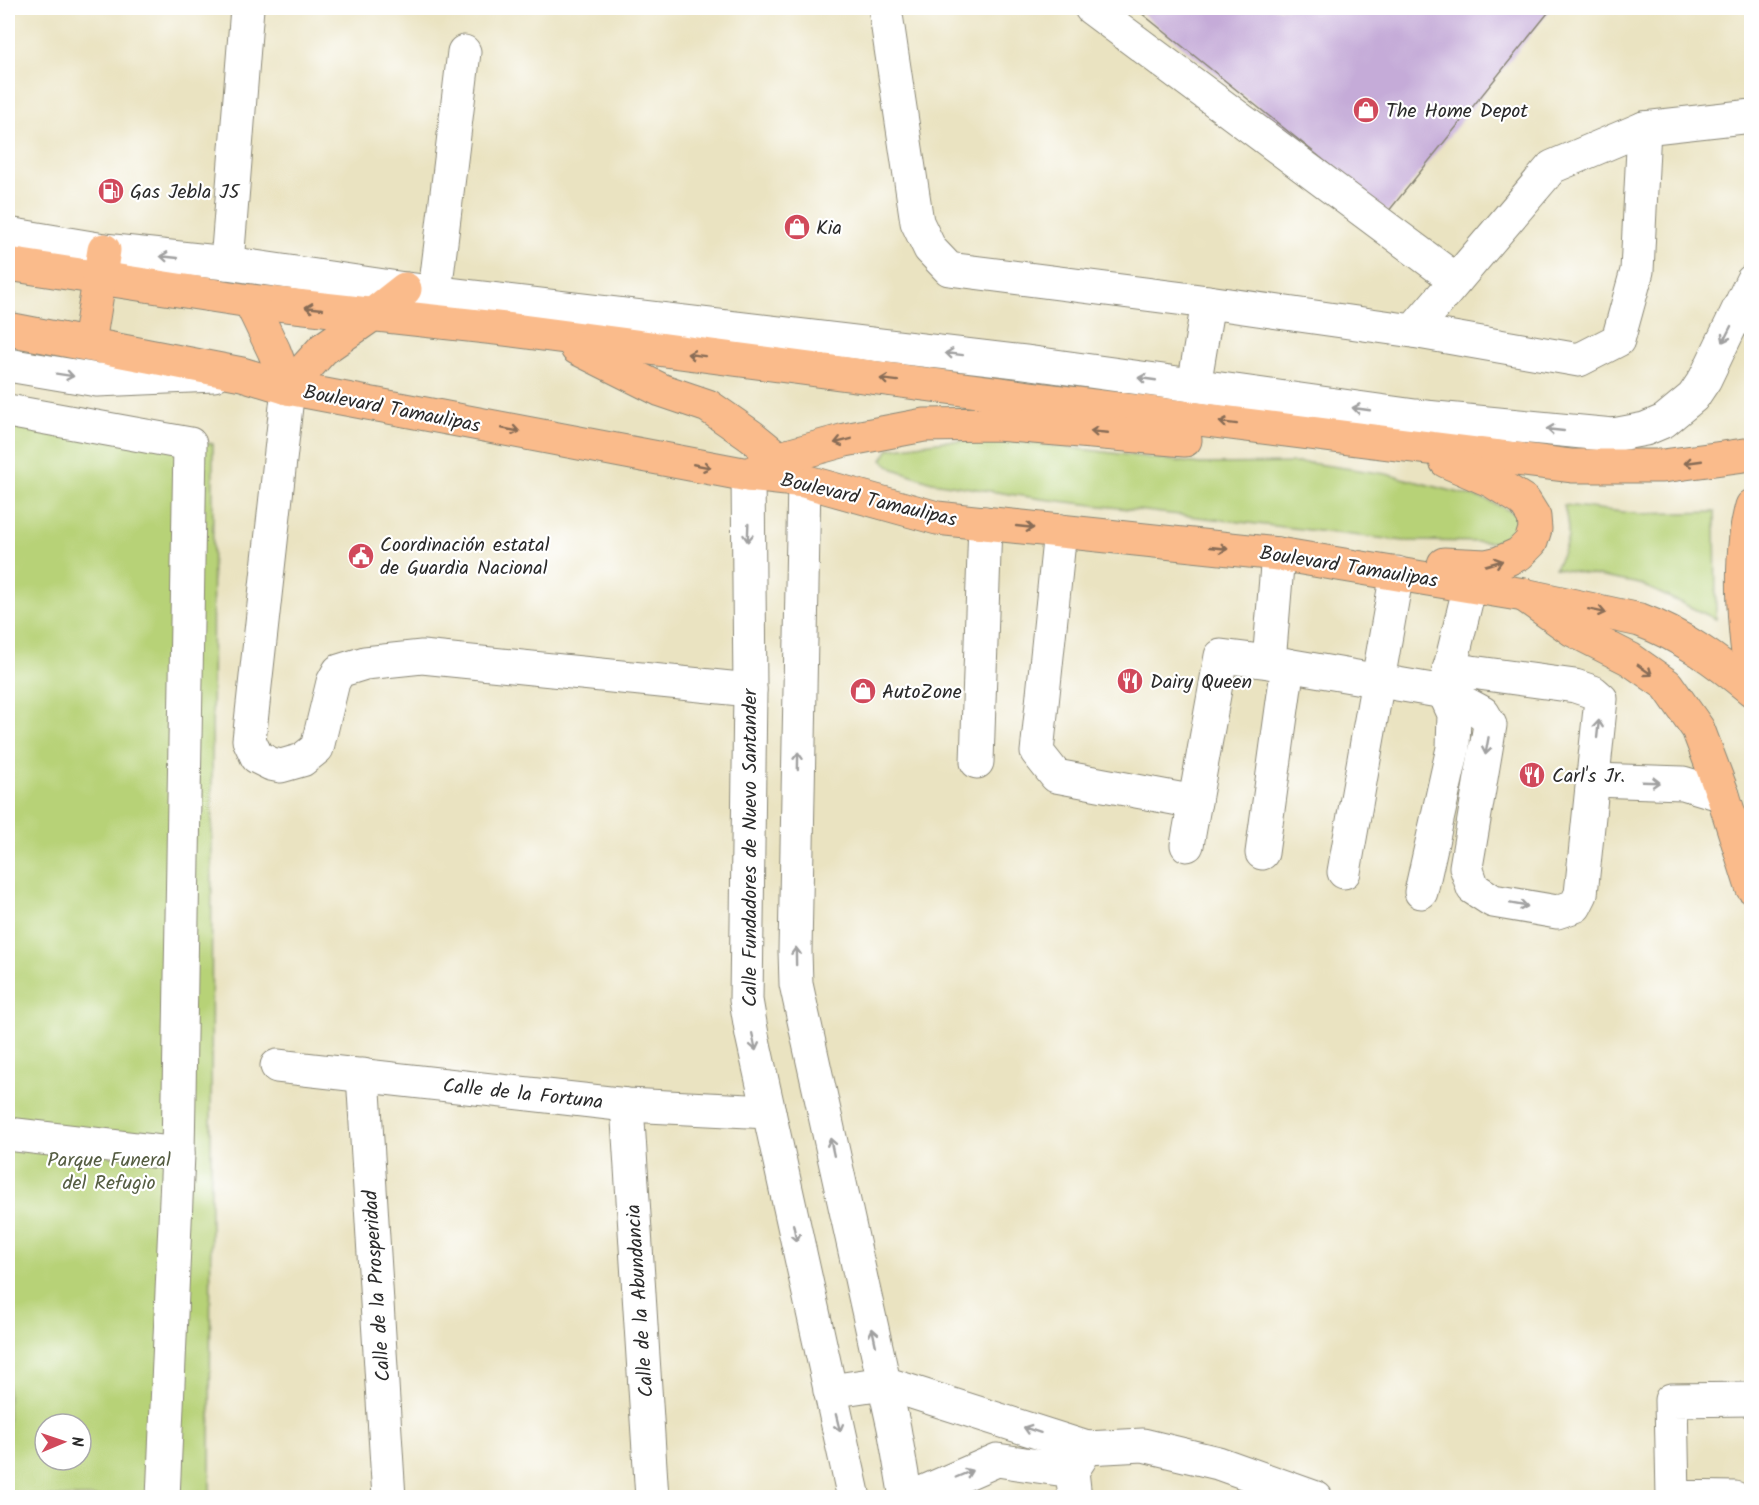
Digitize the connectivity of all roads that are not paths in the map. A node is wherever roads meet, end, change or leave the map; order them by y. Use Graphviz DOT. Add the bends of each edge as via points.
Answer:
graph roads {
  1 [pos="247,8"];
  2 [pos="885,8"];
  3 [pos="1091,8"];
  4 [pos="464,52"];
  5 [pos="1752,116"];
  6 [pos="1644,128"];
  7 [pos="8,234"];
  8 [pos="227,263"];
  9 [pos="8,264"];
  10 [pos="102,264"];
  11 [pos="1456,280"];
  12 [pos="1752,281"];
  13 [pos="420,291"];
  14 [pos="250,301"];
  15 [pos="1208,302"];
  16 [pos="372,315"];
  17 [pos="8,329"];
  18 [pos="1413,331"];
  19 [pos="557,337"];
  20 [pos="89,344"];
  21 [pos="1025,362"];
  22 [pos="8,365"];
  23 [pos="242,374"];
  24 [pos="1194,386"];
  25 [pos="288,388"];
  26 [pos="1023,397"];
  27 [pos="8,411"];
  28 [pos="1279,430"];
  29 [pos="1414,431"];
  30 [pos="1752,454"];
  31 [pos="780,458"];
  32 [pos="748,475"];
  33 [pos="804,481"];
  34 [pos="1752,506"];
  35 [pos="985,523"];
  36 [pos="1060,531"];
  37 [pos="1278,554"];
  38 [pos="1397,573"];
  39 [pos="1470,585"];
  40 [pos="1524,595"];
  41 [pos="1278,663"];
  42 [pos="1447,680"];
  43 [pos="1378,681"];
  44 [pos="1752,684"];
  45 [pos="750,690"];
  46 [pos="1752,690"];
  47 [pos="977,762"];
  48 [pos="1593,780"];
  49 [pos="1723,795"];
  50 [pos="1195,802"];
  51 [pos="1187,845"];
  52 [pos="1262,853"];
  53 [pos="1344,872"];
  54 [pos="1752,886"];
  55 [pos="1421,892"];
  56 [pos="277,1066"];
  57 [pos="363,1076"];
  58 [pos="627,1105"];
  59 [pos="769,1112"];
  60 [pos="8,1134"];
  61 [pos="178,1154"];
  62 [pos="884,1383"];
  63 [pos="830,1391"];
  64 [pos="1752,1399"];
  65 [pos="1078,1472"];
  66 [pos="163,1497"];
  67 [pos="389,1497"];
  68 [pos="652,1497"];
  69 [pos="854,1497"];
  70 [pos="908,1497"];
  71 [pos="1316,1497"];
  72 [pos="1735,1497"];
  1 -- 8 [label="street"];
  2 -- 15 [label="street" via="917,222 930,249 949,269"];
  3 -- 11 [label="street"];
  4 -- 13 [label="street"];
  5 -- 6 [label="street"];
  6 -- 11 [label="street" via="1551,166"];
  6 -- 18 [label="street" via="1636,271 1618,340 1579,360"];
  7 -- 10 [label="street"];
  8 -- 10 [label="street, one-way"];
  8 -- 13 [label="street"];
  9 -- 10 [label="main road"];
  10 -- 14 [label="main road"];
  10 -- 20 [label="main road"];
  11 -- 18 [label="street"];
  12 -- 29 [label="street, one-way" via="1706,379 1693,397 1664,421 1613,435"];
  13 -- 16 [label="main road"];
  21 -- 13 [label="street, one-way"];
  16 -- 14 [label="main road, one-way"];
  14 -- 25 [label="main road"];
  15 -- 18 [label="street"];
  15 -- 24 [label="street"];
  16 -- 19 [label="main road"];
  16 -- 25 [label="main road" via="323,349"];
  17 -- 20 [label="main road, Boulevard Tamaulipas"];
  26 -- 19 [label="main road, one-way"];
  19 -- 31 [label="main road" via="662,390 708,406"];
  20 -- 23 [label="main road, Boulevard Tamaulipas"];
  24 -- 21 [label="street, one-way"];
  21 -- 26 [label="street"];
  22 -- 23 [label="street, one-way" via="97,380"];
  23 -- 25 [label="main road, Boulevard Tamaulipas"];
  29 -- 24 [label="street, one-way"];
  25 -- 32 [label="main road, Boulevard Tamaulipas, one-way"];
  25 -- 45 [label="street" via="249,740 257,758 281,766 302,760 317,748 339,671 364,663 422,657"];
  28 -- 26 [label="main road, one-way"];
  27 -- 61 [label="street" via="190,444"];
  28 -- 29 [label="main road"];
  28 -- 31 [label="main road, one-way" via="1240,447 997,424 924,425 845,440"];
  30 -- 29 [label="main road, one-way" via="1663,466 1572,466"];
  38 -- 29 [label="main road, one-way" via="1420,563 1499,563 1519,554 1531,542 1534,530 1534,517 1524,501"];
  31 -- 32 [label="main road"];
  31 -- 33 [label="main road"];
  32 -- 33 [label="main road, Boulevard Tamaulipas"];
  32 -- 45 [label="street, Calle Fundadores de Nuevo Santander, one-way"];
  33 -- 35 [label="main road, Boulevard Tamaulipas" via="937,518"];
  62 -- 33 [label="street, one-way" via="796,984"];
  34 -- 44 [label="main road" via="1744,579 1745,637"];
  35 -- 36 [label="main road, Boulevard Tamaulipas, one-way"];
  35 -- 47 [label="street"];
  36 -- 37 [label="main road, Boulevard Tamaulipas, one-way"];
  36 -- 50 [label="street" via="1037,752 1056,776"];
  37 -- 38 [label="main road, Boulevard Tamaulipas"];
  37 -- 41 [label="street"];
  38 -- 39 [label="main road, Boulevard Tamaulipas"];
  38 -- 43 [label="street"];
  39 -- 40 [label="main road, Boulevard Tamaulipas"];
  39 -- 42 [label="street"];
  40 -- 46 [label="main road, Boulevard Tamaulipas, one-way" via="1655,626 1696,646"];
  40 -- 49 [label="main road, one-way" via="1573,630 1630,659 1667,686 1698,729"];
  41 -- 43 [label="street"];
  41 -- 50 [label="street" via="1221,656"];
  41 -- 52 [label="street"];
  42 -- 43 [label="street"];
  48 -- 42 [label="street, one-way" via="1601,699 1593,692 1575,686"];
  42 -- 48 [label="street, one-way" via="1483,713 1490,725 1466,867 1473,888 1493,901 1557,912 1575,906 1581,894"];
  42 -- 55 [label="street" via="1454,714 1453,748"];
  43 -- 53 [label="street"];
  45 -- 59 [label="street, Calle Fundadores de Nuevo Santander, one-way" via="746,1000"];
  48 -- 49 [label="street, one-way" via="1683,783"];
  49 -- 54 [label="main road"];
  50 -- 51 [label="street"];
  56 -- 57 [label="street, Calle de la Fortuna"];
  57 -- 58 [label="street, Calle de la Fortuna"];
  57 -- 67 [label="street, Calle de la Prosperidad"];
  58 -- 59 [label="street, Calle de la Fortuna"];
  58 -- 68 [label="street, Calle de la Abundancia"];
  59 -- 63 [label="street, Calle Fundadores de Nuevo Santander, one-way"];
  60 -- 61 [label="street"];
  61 -- 66 [label="street"];
  62 -- 63 [label="street"];
  65 -- 62 [label="street, one-way"];
  62 -- 70 [label="street"];
  63 -- 69 [label="street, Calle Fundadores de Nuevo Santander, one-way"];
  64 -- 72 [label="street" via="1671,1400 1673,1497"];
  70 -- 65 [label="street, one-way" via="997,1460"];
  65 -- 71 [label="street" via="1143,1445 1218,1464"];
}
